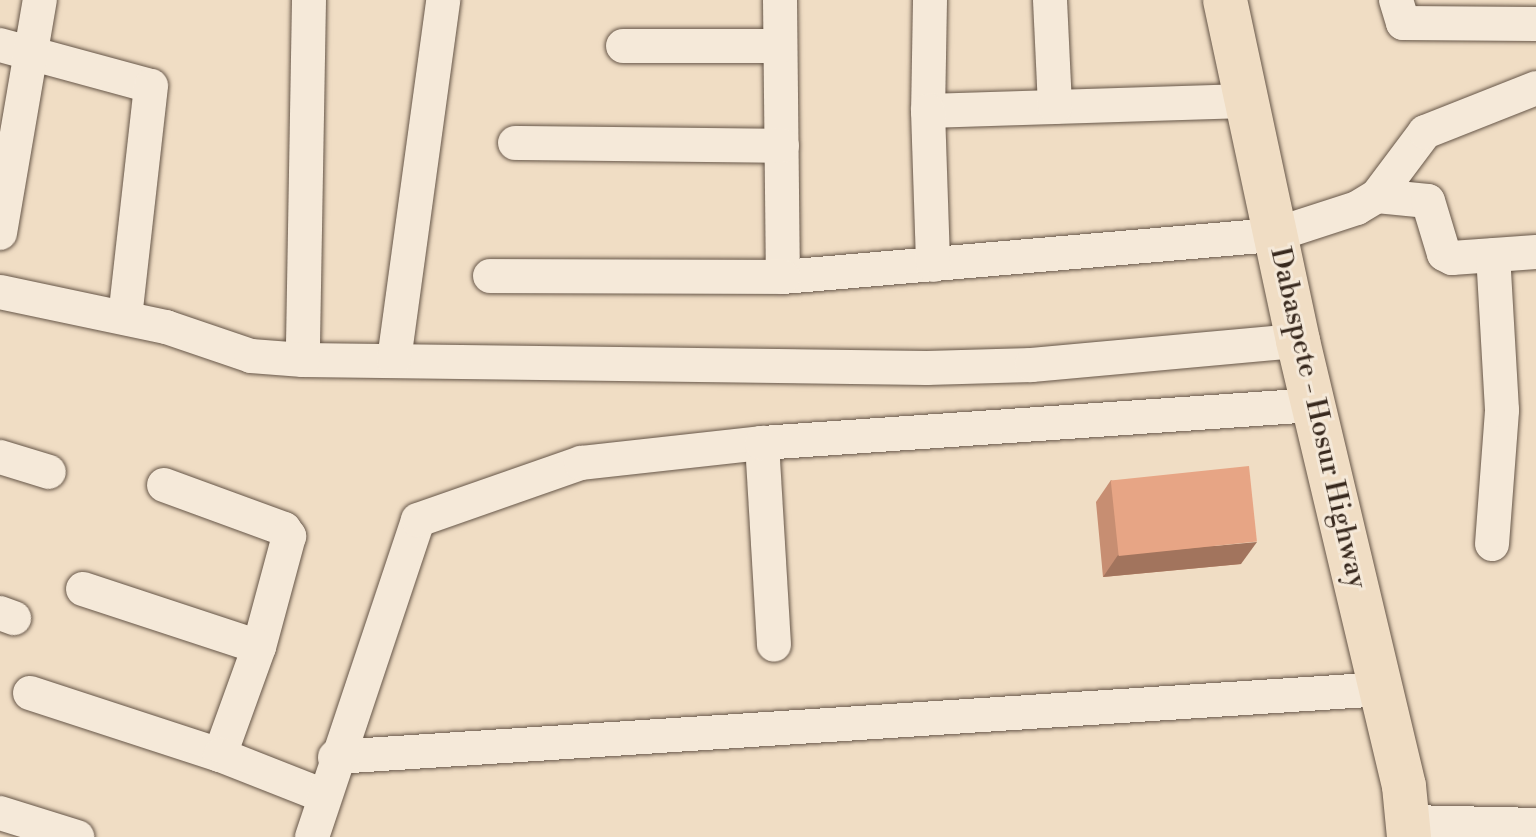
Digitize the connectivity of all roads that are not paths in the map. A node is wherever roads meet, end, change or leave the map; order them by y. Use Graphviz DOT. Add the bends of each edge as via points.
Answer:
graph roads {
  1 [pos="40,0"];
  2 [pos="309,0"];
  3 [pos="443,0"];
  4 [pos="780,0"];
  5 [pos="930,0"];
  6 [pos="1050,0"];
  7 [pos="1225,0"];
  8 [pos="1396,0"];
  9 [pos="1536,24"];
  10 [pos="623,46"];
  11 [pos="780,46"];
  12 [pos="16,48"];
  13 [pos="1534,92"];
  14 [pos="1245,101"];
  15 [pos="1055,107"];
  16 [pos="928,111"];
  17 [pos="515,143"];
  18 [pos="782,146"];
  19 [pos="1377,196"];
  20 [pos="0,233"];
  21 [pos="1274,235"];
  22 [pos="1536,252"];
  23 [pos="1493,255"];
  24 [pos="933,265"];
  25 [pos="490,276"];
  26 [pos="783,277"];
  27 [pos="0,292"];
  28 [pos="125,318"];
  29 [pos="1298,341"];
  30 [pos="303,360"];
  31 [pos="394,360"];
  32 [pos="1314,405"];
  33 [pos="762,443"];
  34 [pos="0,457"];
  35 [pos="49,472"];
  36 [pos="164,485"];
  37 [pos="1492,544"];
  38 [pos="83,589"];
  39 [pos="774,645"];
  40 [pos="259,647"];
  41 [pos="1383,689"];
  42 [pos="30,693"];
  43 [pos="220,755"];
  44 [pos="335,757"];
  45 [pos="324,796"];
  46 [pos="0,813"];
  47 [pos="1536,825"];
  48 [pos="1408,829"];
  49 [pos="77,837"];
  50 [pos="312,837"];
  1 -- 12 [label="street"];
  2 -- 30 [label="street"];
  3 -- 31 [label="street"];
  4 -- 11 [label="street"];
  5 -- 16 [label="street"];
  6 -- 15 [label="street"];
  7 -- 14 [label="highway, Dabaspete - Hosur Highway"];
  8 -- 9 [label="street" via="1403,23"];
  10 -- 11 [label="street"];
  11 -- 18 [label="street"];
  12 -- 20 [label="street"];
  12 -- 28 [label="street" via="151,86"];
  13 -- 19 [label="street" via="1425,132"];
  14 -- 15 [label="street"];
  14 -- 21 [label="highway, Dabaspete - Hosur Highway"];
  15 -- 16 [label="street"];
  16 -- 24 [label="street"];
  17 -- 18 [label="street"];
  18 -- 26 [label="street"];
  19 -- 21 [label="street"];
  19 -- 23 [label="street" via="1433,205 1444,254"];
  21 -- 24 [label="street"];
  21 -- 29 [label="highway, Dabaspete - Hosur Highway"];
  22 -- 23 [label="street"];
  23 -- 37 [label="street" via="1502,410"];
  24 -- 26 [label="street"];
  25 -- 26 [label="street"];
  27 -- 28 [label="street"];
  28 -- 30 [label="street" via="251,356"];
  29 -- 31 [label="street" via="957,367"];
  29 -- 32 [label="highway, Dabaspete - Hosur Highway"];
  30 -- 31 [label="street"];
  32 -- 33 [label="street"];
  32 -- 41 [label="highway, Dabaspete - Hosur Highway"];
  33 -- 39 [label="street"];
  33 -- 44 [label="street" via="581,463 418,520"];
  34 -- 35 [label="street"];
  36 -- 40 [label="street" via="284,529 289,536"];
  38 -- 40 [label="street"];
  40 -- 43 [label="street"];
  41 -- 44 [label="street"];
  41 -- 48 [label="highway, Dabaspete - Hosur Highway"];
  42 -- 43 [label="street"];
  43 -- 45 [label="street"];
  44 -- 45 [label="street"];
  45 -- 50 [label="street"];
  46 -- 49 [label="street"];
  47 -- 48 [label="street"];
}
